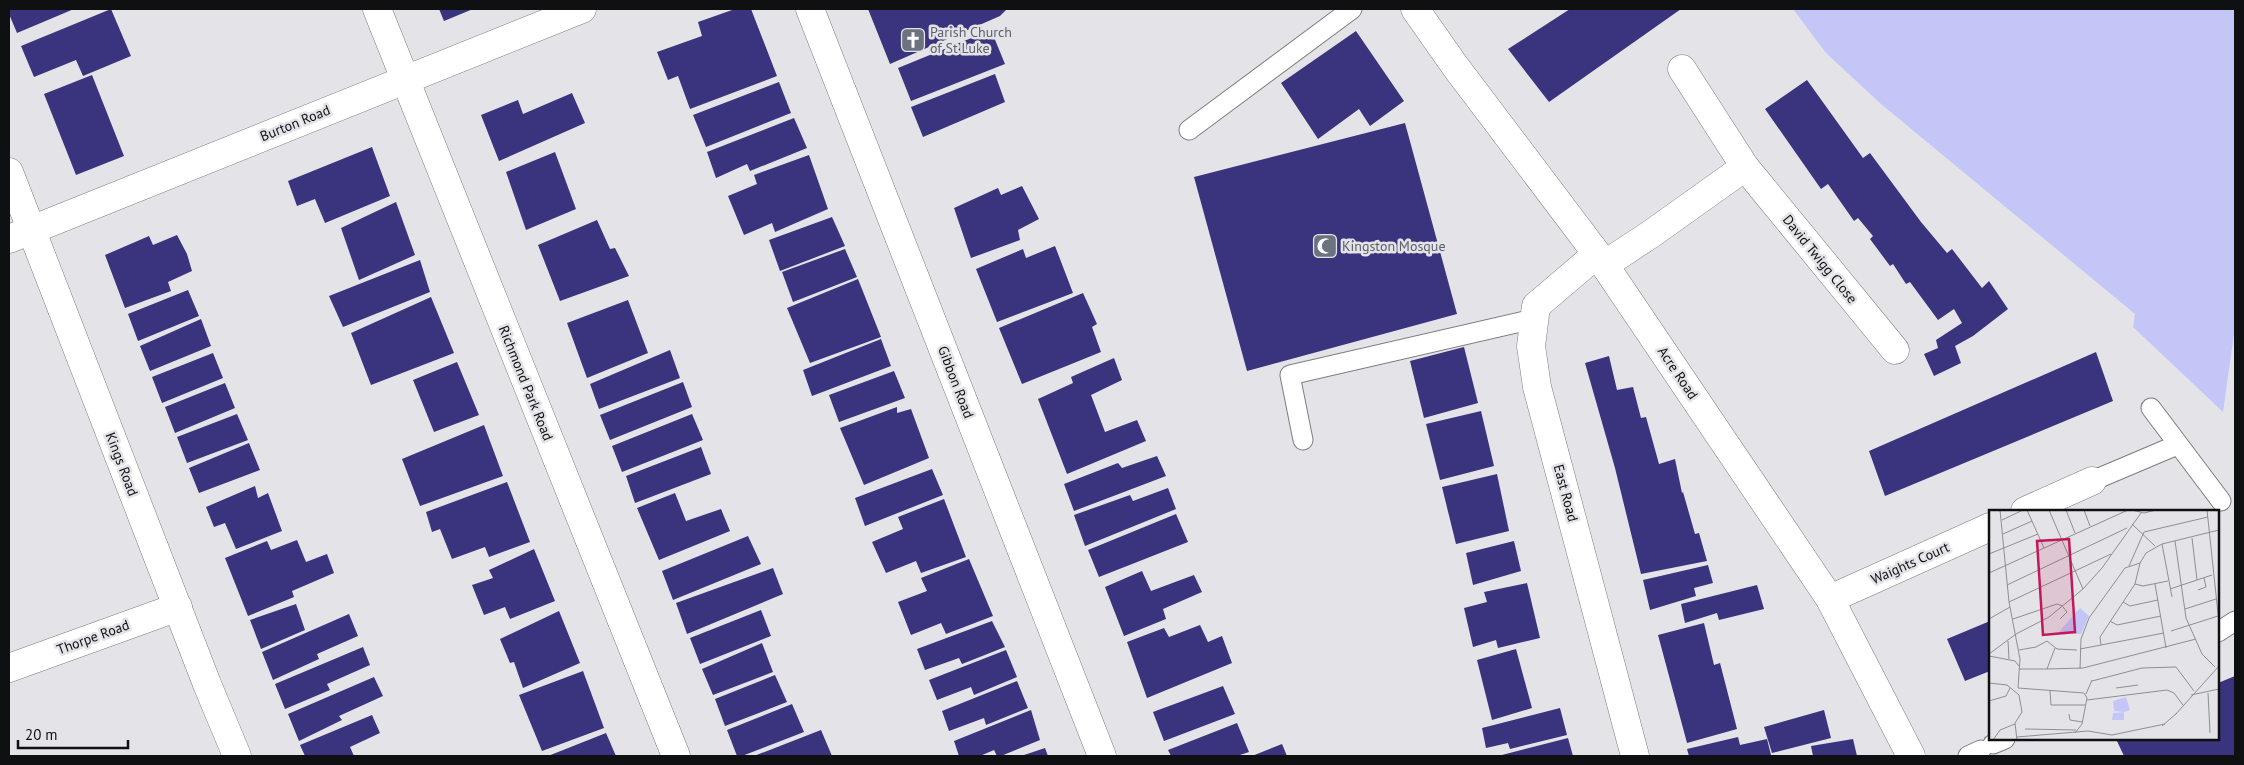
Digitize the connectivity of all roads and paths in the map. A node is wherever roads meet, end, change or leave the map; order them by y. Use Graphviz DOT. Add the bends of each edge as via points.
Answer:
graph roads {
  1 [pos="377,9"];
  2 [pos="582,9"];
  3 [pos="810,9"];
  4 [pos="1352,9"];
  5 [pos="1415,9"];
  6 [pos="1682,69"];
  7 [pos="405,79"];
  8 [pos="1189,130"];
  9 [pos="1745,167"];
  10 [pos="9,172"];
  11 [pos="19,234"];
  12 [pos="1601,259"];
  13 [pos="1534,319"];
  14 [pos="1895,350"];
  15 [pos="2151,408"];
  16 [pos="1303,440"];
  17 [pos="2178,445"];
  18 [pos="2092,481"];
  19 [pos="2221,501"];
  20 [pos="2027,510"];
  21 [pos="1989,527"];
  22 [pos="1830,599"];
  23 [pos="178,607"];
  24 [pos="2235,621"];
  25 [pos="2219,631"];
  26 [pos="9,668"];
  27 [pos="237,756"];
  28 [pos="676,756"];
  29 [pos="1102,756"];
  30 [pos="1635,756"];
  31 [pos="1911,756"];
  1 -- 7 [label="street, Richmond Park Road"];
  2 -- 7 [label="street, Burton Road"];
  3 -- 29 [label="street, Gibbon Road"];
  4 -- 8 [label="lane"];
  5 -- 12 [label="street, Acre Road"];
  6 -- 9 [label="street, David Twigg Close"];
  7 -- 11 [label="street, Burton Road"];
  7 -- 28 [label="street, Richmond Park Road"];
  9 -- 12 [label="street"];
  9 -- 14 [label="street, David Twigg Close"];
  10 -- 11 [label="street, Kings Road"];
  11 -- 23 [label="street, Kings Road"];
  12 -- 13 [label="street, East Road" via="1536,306"];
  12 -- 22 [label="street, Acre Road"];
  13 -- 16 [label="lane" via="1290,375"];
  13 -- 30 [label="street, East Road" via="1531,346 1537,387"];
  15 -- 17 [label="lane"];
  17 -- 18 [label="lane"];
  17 -- 19 [label="lane"];
  18 -- 20 [label="street"];
  21 -- 22 [label="street, Waights Court"];
  22 -- 31 [label="street, Acre Road"];
  23 -- 26 [label="street, Thorpe Road"];
  23 -- 27 [label="street, Kings Road"];
  24 -- 25 [label="lane"];
}
